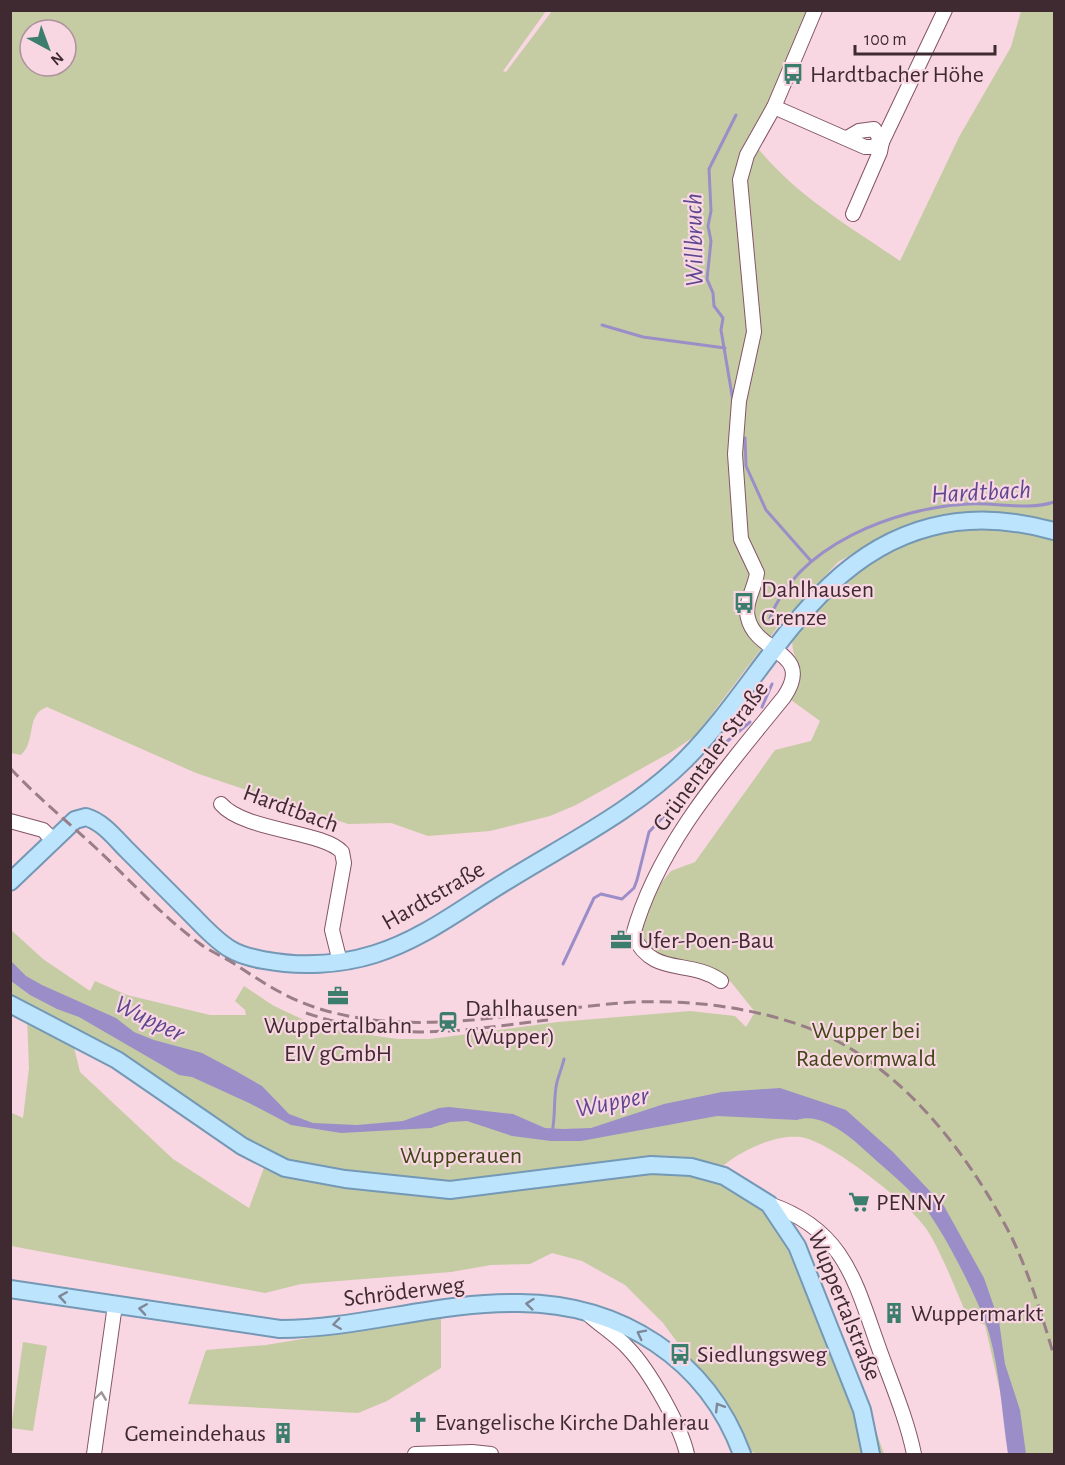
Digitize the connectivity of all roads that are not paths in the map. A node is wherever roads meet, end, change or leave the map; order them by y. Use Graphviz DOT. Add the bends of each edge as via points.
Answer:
graph roads {
  1 [pos="815,10"];
  2 [pos="945,10"];
  3 [pos="774,107"];
  4 [pos="882,142"];
  5 [pos="853,214"];
  6 [pos="1054,531"];
  7 [pos="775,649"];
  8 [pos="221,804"];
  9 [pos="10,821"];
  10 [pos="54,840"];
  11 [pos="10,882"];
  12 [pos="340,962"];
  13 [pos="721,981"];
  14 [pos="10,1004"];
  15 [pos="769,1203"];
  16 [pos="10,1289"];
  17 [pos="115,1305"];
  18 [pos="588,1314"];
  19 [pos="94,1455"];
  20 [pos="414,1455"];
  21 [pos="491,1455"];
  22 [pos="687,1455"];
  23 [pos="742,1455"];
  24 [pos="871,1455"];
  25 [pos="914,1455"];
  1 -- 3 [label="street"];
  2 -- 4 [label="street"];
  3 -- 4 [label="street" via="847,138 874,129"];
  3 -- 7 [label="street" via="747,155 740,180 754,332 740,401 735,454 741,540 757,573 747,617 753,631"];
  4 -- 5 [label="street"];
  6 -- 7 [label="main road, Grünentaler Straße" via="1022,523 979,520 938,525 892,540 836,578"];
  7 -- 12 [label="main road, Hardtstraße" via="697,747 634,801 417,936 372,955"];
  7 -- 13 [label="street, Grünentaler Straße" via="793,669 789,689 678,838 645,900 633,935 640,951 654,960 707,973"];
  8 -- 12 [label="street, Hardtbach" via="234,814 334,845 342,852 344,863 332,930"];
  9 -- 10 [label="street" via="43,830"];
  10 -- 11 [label="main road, Hardtstraße"];
  10 -- 12 [label="main road, Hardtstraße" via="77,818 91,818 231,950 287,964"];
  14 -- 15 [label="main road, Wuppertalstraße" via="117,1060 242,1146 285,1168 450,1190 626,1166 674,1165 716,1172"];
  15 -- 24 [label="main road, Wuppertalstraße" via="788,1230 813,1281 862,1410"];
  15 -- 25 [label="street" via="819,1231 849,1267 901,1406"];
  17 -- 16 [label="main road, Schröderweg, one-way"];
  18 -- 17 [label="main road, Schröderweg, one-way" via="536,1304 498,1303 280,1329"];
  19 -- 17 [label="street, one-way"];
  18 -- 22 [label="street" via="628,1348 645,1369"];
  23 -- 18 [label="main road, Schröderweg, one-way" via="715,1400 687,1366 639,1333"];
  20 -- 21 [label="street"];
}
